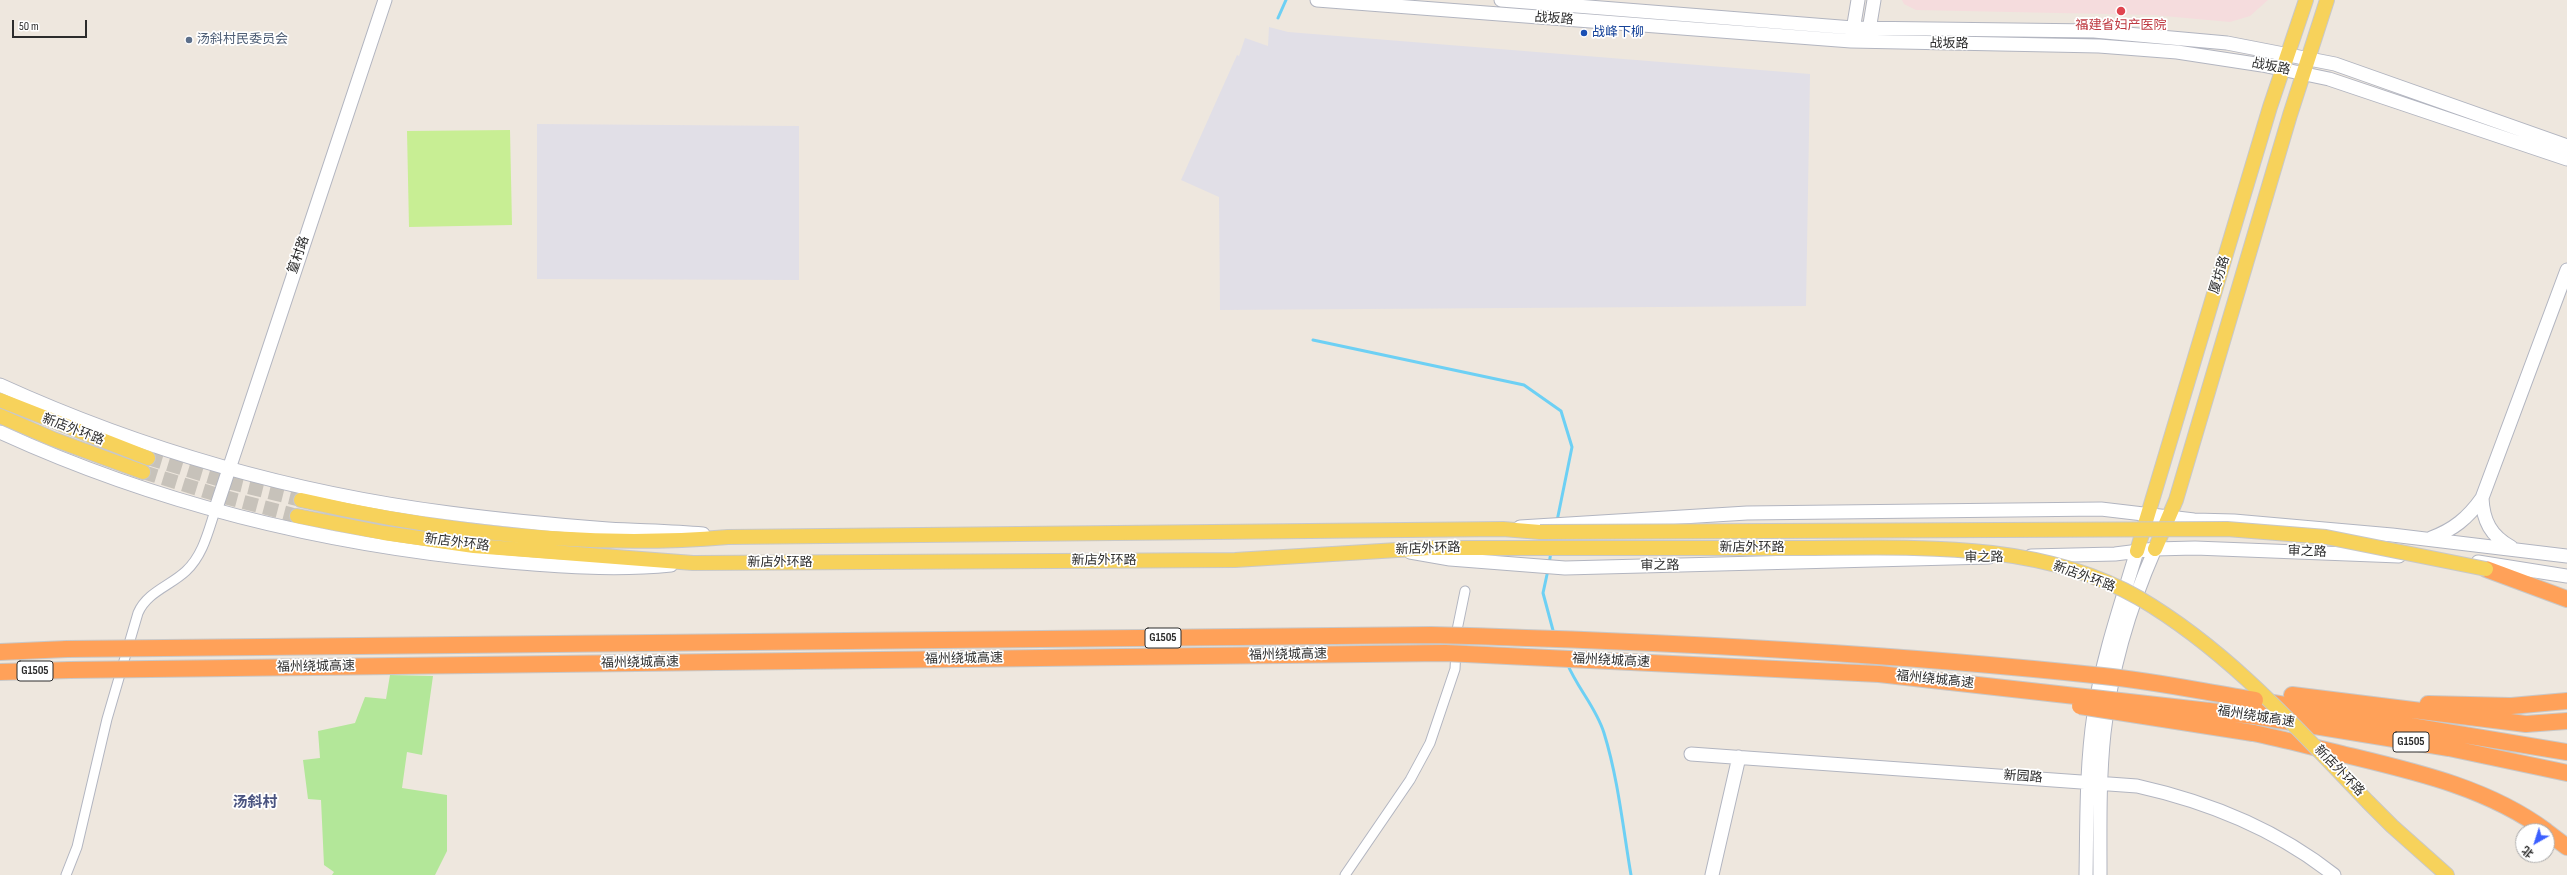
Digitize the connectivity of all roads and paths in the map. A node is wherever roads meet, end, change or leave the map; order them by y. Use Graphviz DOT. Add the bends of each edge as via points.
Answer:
graph roads {
  1 [pos="385,0"];
  2 [pos="1317,0"];
  3 [pos="1501,0"];
  4 [pos="1858,0"];
  5 [pos="1874,0"];
  6 [pos="2306,0"];
  7 [pos="2327,0"];
  8 [pos="1523,1"];
  9 [pos="1853,28"];
  10 [pos="1869,28"];
  11 [pos="1851,41"];
  12 [pos="1867,42"];
  13 [pos="2288,54"];
  14 [pos="2308,58"];
  15 [pos="2283,69"];
  16 [pos="2303,73"];
  17 [pos="2567,146"];
  18 [pos="2567,159"];
  19 [pos="2567,270"];
  20 [pos="0,385"];
  21 [pos="0,400"];
  22 [pos="0,416"];
  23 [pos="0,432"];
  24 [pos="148,458"];
  25 [pos="227,469"];
  26 [pos="144,472"];
  27 [pos="2482,498"];
  28 [pos="301,500"];
  29 [pos="215,511"];
  30 [pos="297,516"];
  31 [pos="2149,516"];
  32 [pos="2167,518"];
  33 [pos="1540,528"];
  34 [pos="728,537"];
  35 [pos="2428,539"];
  36 [pos="2154,549"];
  37 [pos="2516,549"];
  38 [pos="1400,550"];
  39 [pos="2137,551"];
  40 [pos="2567,556"];
  41 [pos="692,563"];
  42 [pos="2486,569"];
  43 [pos="2567,576"];
  44 [pos="1465,590"];
  45 [pos="2567,594"];
  46 [pos="2567,599"];
  47 [pos="0,652"];
  48 [pos="0,672"];
  49 [pos="1879,674"];
  50 [pos="2256,696"];
  51 [pos="2345,701"];
  52 [pos="2567,701"];
  53 [pos="2567,721"];
  54 [pos="2567,752"];
  55 [pos="1691,754"];
  56 [pos="1739,757"];
  57 [pos="2567,773"];
  58 [pos="2095,782"];
  59 [pos="2536,823"];
  60 [pos="2555,838"];
  61 [pos="2567,847"];
  62 [pos="66,875"];
  63 [pos="1346,875"];
  64 [pos="1712,875"];
  65 [pos="2086,875"];
  66 [pos="2100,875"];
  67 [pos="2334,875"];
  68 [pos="2447,875"];
  1 -- 25 [label="main road, 篁村路"];
  2 -- 11 [label="main road, 战坂路"];
  3 -- 8 [label="main road, 战坂路"];
  4 -- 9 [label="main road"];
  5 -- 10 [label="main road"];
  6 -- 13 [label="main road, 厦坊路"];
  7 -- 14 [label="main road, 厦坊路"];
  8 -- 9 [label="main road, 战坂路"];
  9 -- 10 [label="main road, 战坂路"];
  9 -- 11 [label="main road"];
  10 -- 12 [label="main road"];
  10 -- 13 [label="main road, 战坂路" via="2121,32 2227,43"];
  11 -- 12 [label="main road, 战坂路"];
  12 -- 15 [label="main road, 战坂路" via="2135,48"];
  13 -- 14 [label="main road, 战坂路"];
  13 -- 15 [label="main road, 厦坊路"];
  14 -- 16 [label="main road, 厦坊路"];
  14 -- 17 [label="main road, 战坂路" via="2353,70"];
  15 -- 16 [label="main road, 战坂路"];
  15 -- 31 [label="main road, 厦坊路"];
  16 -- 18 [label="main road, 战坂路" via="2347,84"];
  16 -- 32 [label="main road, 厦坊路" via="2178,492"];
  19 -- 27 [label="main road"];
  20 -- 25 [label="main road" via="123,435"];
  21 -- 24 [label="main road, 新店外环路"];
  22 -- 26 [label="main road, 新店外环路" via="53,439"];
  23 -- 29 [label="main road" via="84,467"];
  25 -- 29 [label="main road, 篁村路"];
  25 -- 34 [label="main road" via="311,490 436,511 572,526"];
  27 -- 35 [label="main road" via="2462,521 2450,530"];
  27 -- 37 [label="main road" via="2484,516 2492,532"];
  28 -- 34 [label="main road, 新店外环路" via="403,521 477,531 599,540 676,542"];
  29 -- 41 [label="main road" via="318,535 451,556 564,567 650,567"];
  29 -- 62 [label="street" via="203,546 192,564 177,579 145,601 138,613 108,719 77,846"];
  30 -- 41 [label="main road, 新店外环路" via="474,546"];
  31 -- 32 [label="main road, 审之路"];
  31 -- 33 [label="main road, 审之路" via="2101,509 1747,513"];
  31 -- 39 [label="main road, 厦坊路"];
  32 -- 35 [label="main road, 审之路" via="2234,521"];
  32 -- 36 [label="main road, 厦坊路"];
  33 -- 34 [label="main road, 新店外环路"];
  33 -- 42 [label="main road, 新店外环路, bridge" via="2227,529 2326,537"];
  35 -- 37 [label="main road, 审之路"];
  36 -- 39 [label="main road, 审之路"];
  36 -- 43 [label="main road, 审之路" via="2195,548 2443,558"];
  36 -- 58 [label="main road" via="2135,601 2113,685"];
  37 -- 40 [label="main road, 审之路"];
  38 -- 39 [label="main road, 审之路" via="1450,559 1565,568 2115,554"];
  38 -- 41 [label="main road, 新店外环路" via="1235,560"];
  38 -- 68 [label="main road, 新店外环路, bridge" via="1928,548 2006,553 2077,572 2137,597 2183,626 2227,660 2392,826"];
  39 -- 58 [label="main road" via="2094,712"];
  42 -- 45 [label="main road, 新店外环路"];
  42 -- 46 [label="highway"];
  44 -- 63 [label="street" via="1457,630 1455,669 1430,743 1410,780"];
  47 -- 50 [label="highway, 福州绕城高速 / G1505, bridge" via="1431,635 1626,641 1860,654 2105,676"];
  48 -- 49 [label="highway, 福州绕城高速 / G1505, bridge" via="1445,653"];
  49 -- 57 [label="highway, 福州绕城高速 / G1505, bridge" via="2254,716 2449,748"];
  49 -- 59 [label="highway, bridge" via="2253,733 2409,770 2471,790"];
  50 -- 51 [label="highway"];
  50 -- 54 [label="highway, 福州绕城高速 / G1505"];
  51 -- 52 [label="highway" via="2512,706"];
  51 -- 53 [label="highway" via="2526,724"];
  55 -- 56 [label="main road, 新园路"];
  56 -- 58 [label="main road, 新园路"];
  56 -- 64 [label="main road"];
  58 -- 65 [label="main road"];
  58 -- 66 [label="main road"];
  58 -- 67 [label="main road, 新园路" via="2126,784 2166,792 2227,812 2290,844"];
  60 -- 61 [label="highway"];
}
